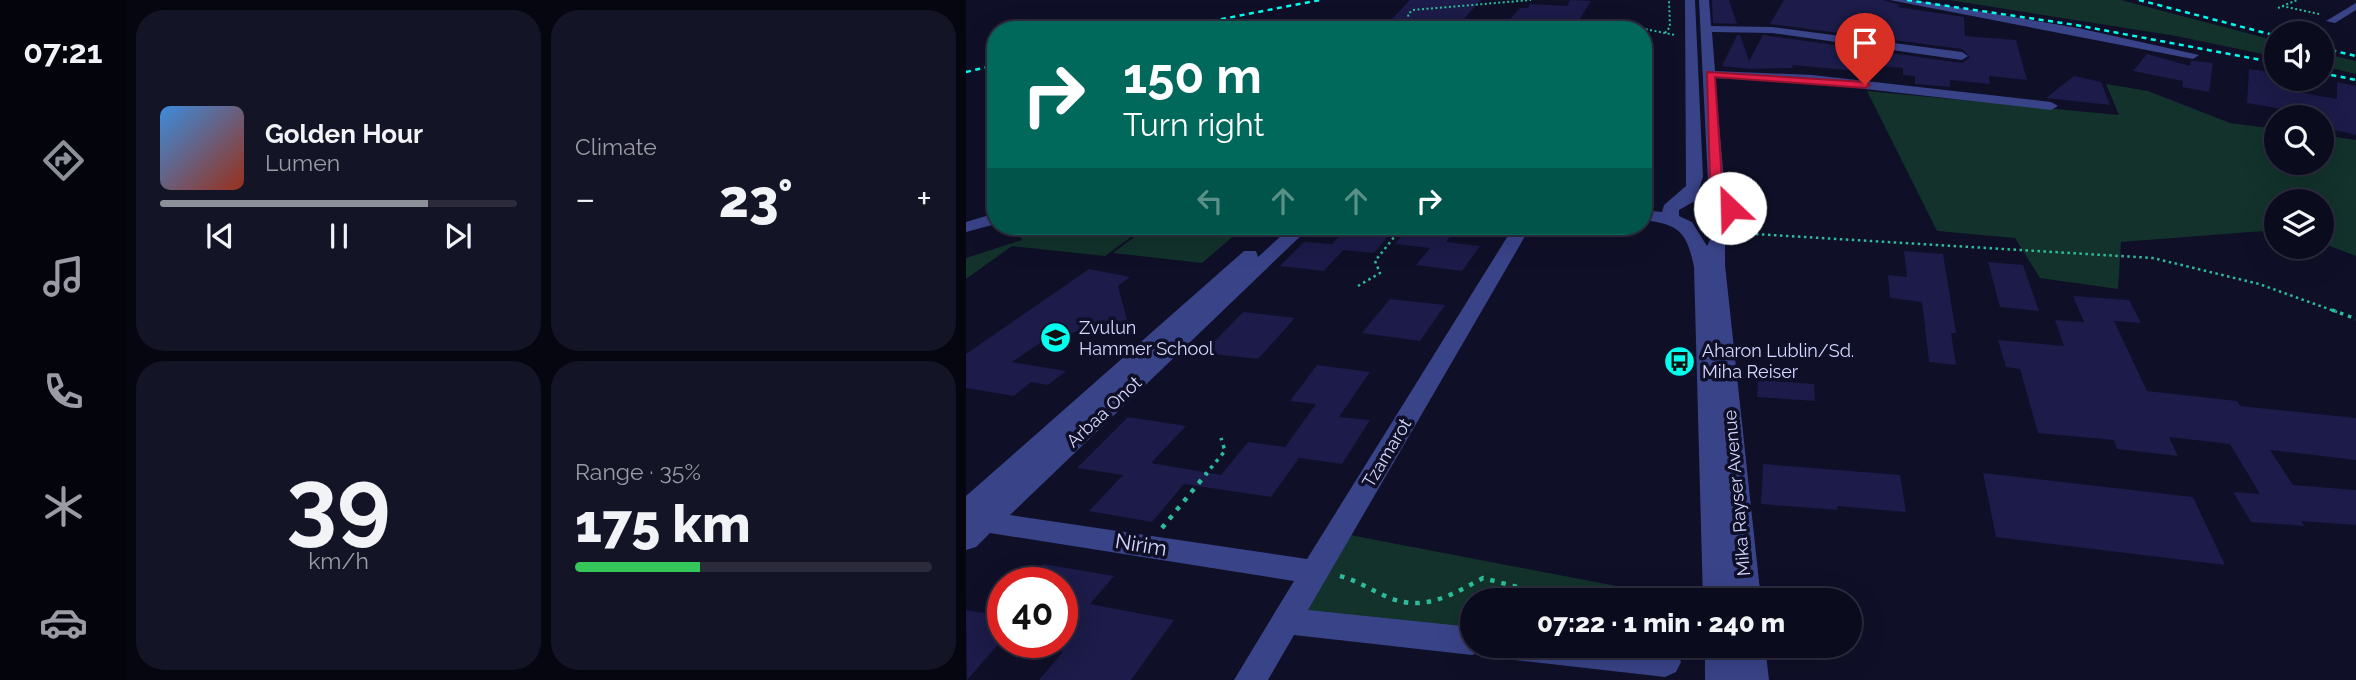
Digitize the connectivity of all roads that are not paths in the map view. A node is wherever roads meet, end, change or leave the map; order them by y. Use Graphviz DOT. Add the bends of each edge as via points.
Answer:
graph roads {
  1 [pos="1690,0"];
  2 [pos="1704,0"];
  3 [pos="1895,0"];
  4 [pos="2356,6"];
  5 [pos="2319,14"];
  6 [pos="1707,29"];
  7 [pos="2193,55"];
  8 [pos="1962,56"];
  9 [pos="1710,74"];
  10 [pos="2051,106"];
  11 [pos="1652,208"];
  12 [pos="1678,212"];
  13 [pos="987,213"];
  14 [pos="1652,214"];
  15 [pos="966,219"];
  16 [pos="1724,219"];
  17 [pos="987,221"];
  18 [pos="966,227"];
  19 [pos="1274,235"];
  20 [pos="1292,235"];
  21 [pos="1518,235"];
  22 [pos="971,523"];
  23 [pos="1315,572"];
  24 [pos="1717,588"];
  25 [pos="1745,588"];
  26 [pos="1286,621"];
  27 [pos="1460,640"];
  28 [pos="1628,658"];
  29 [pos="1720,658"];
  30 [pos="1751,658"];
  31 [pos="1665,662"];
  32 [pos="1250,680"];
  33 [pos="1721,680"];
  34 [pos="1754,680"];
  1 -- 12 [label="street" via="1695,177"];
  2 -- 6 [label="street, Mika Rayser Avenue"];
  3 -- 7 [label="street"];
  4 -- 5 [label="street" via="2333,19"];
  6 -- 8 [label="street" via="1772,30"];
  6 -- 9 [label="street, Mika Rayser Avenue"];
  9 -- 10 [label="street" via="1812,79"];
  9 -- 16 [label="street, Mika Rayser Avenue" via="1716,181"];
  11 -- 12 [label="street"];
  12 -- 14 [label="street"];
  12 -- 16 [label="street" via="1703,229"];
  12 -- 16 [label="street" via="1699,197"];
  12 -- 24 [label="street, Mika Rayser Avenue" via="1699,248 1703,267"];
  13 -- 15 [label="street"];
  16 -- 25 [label="street, Mika Rayser Avenue" via="1716,241 1716,265"];
  17 -- 18 [label="street"];
  19 -- 22 [label="street, Arbaa Onot"];
  20 -- 22 [label="street, Arbaa Onot"];
  21 -- 23 [label="street, Tzamarot"];
  22 -- 23 [label="street, Nirim"];
  23 -- 26 [label="street, Tzamarot"];
  26 -- 27 [label="street"];
  26 -- 32 [label="street, Tzamarot"];
  28 -- 31 [label="street"];
  29 -- 33 [label="street"];
  30 -- 34 [label="street"];
}
